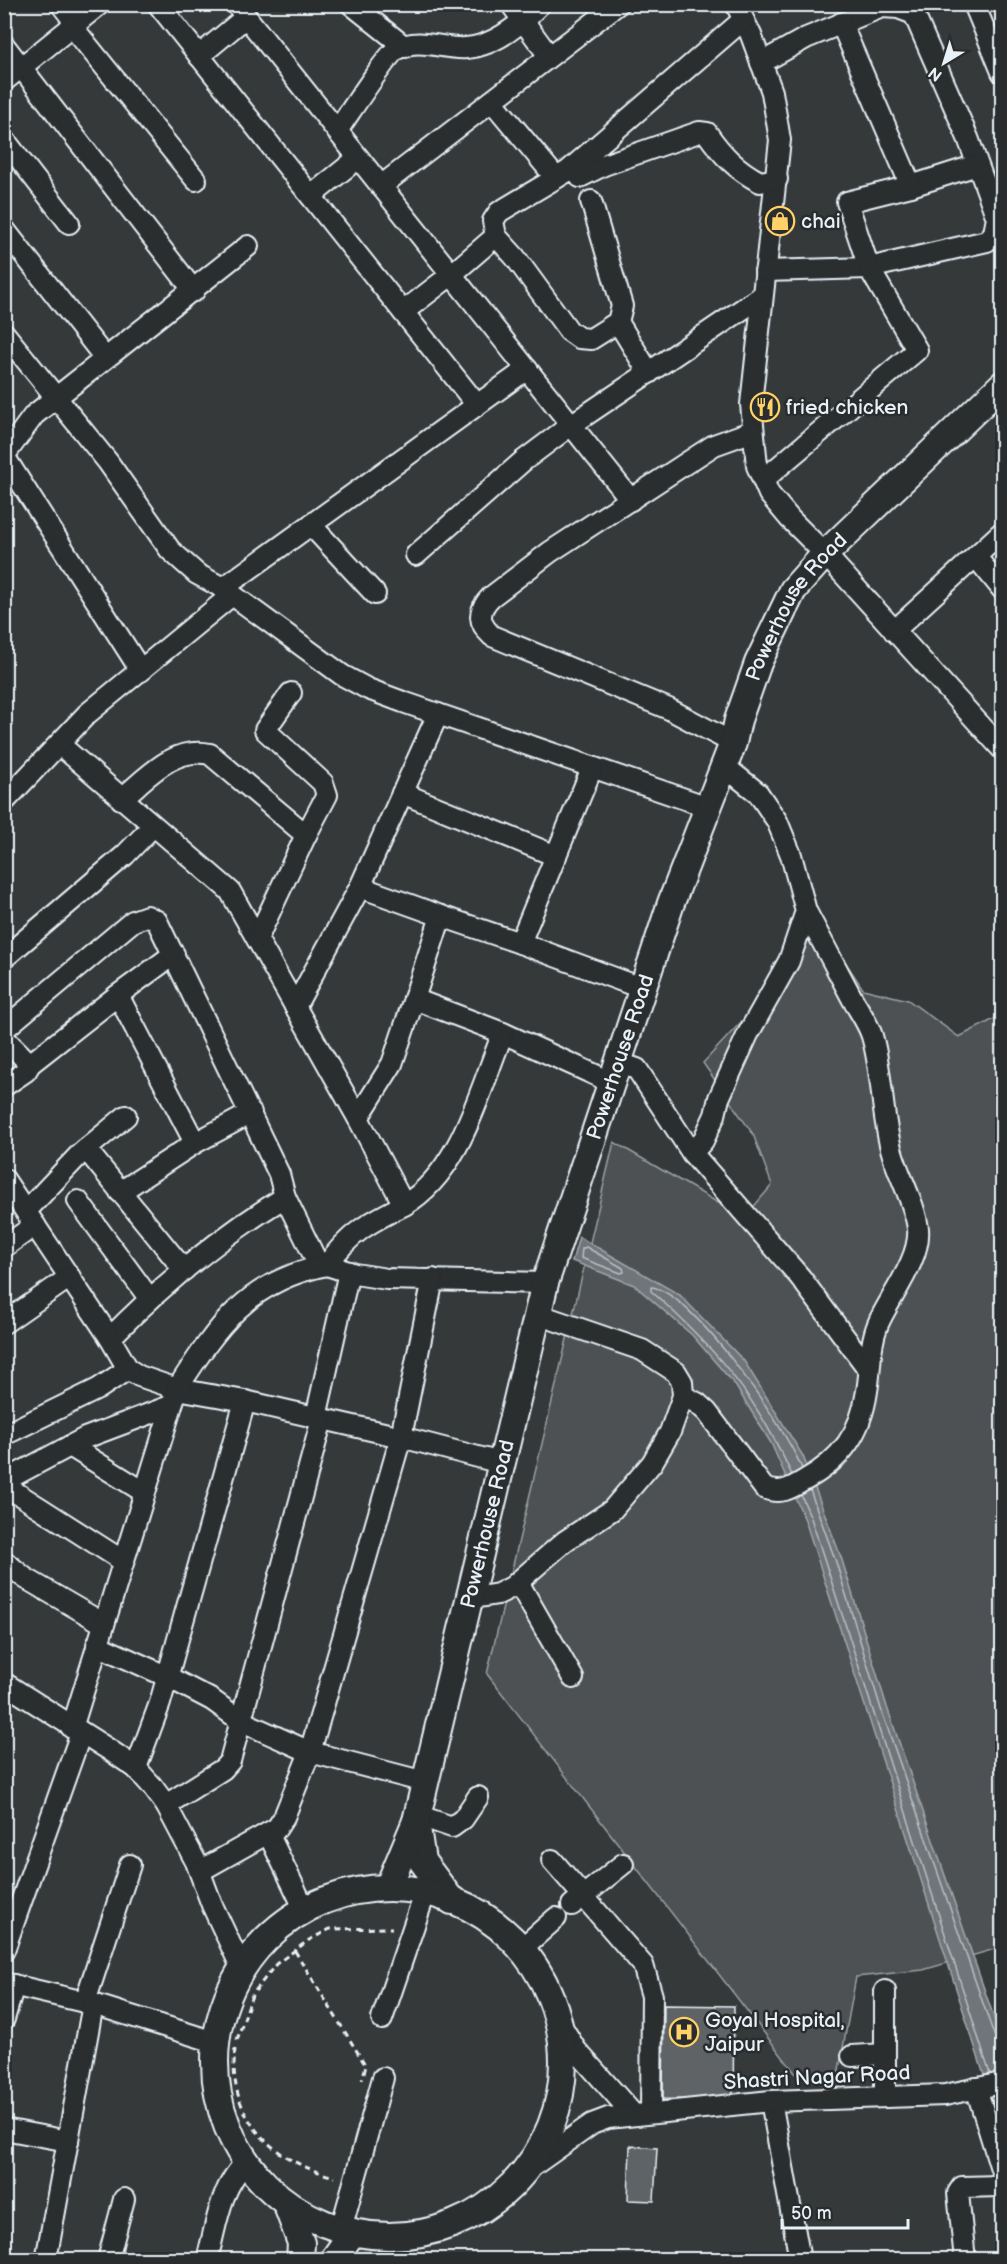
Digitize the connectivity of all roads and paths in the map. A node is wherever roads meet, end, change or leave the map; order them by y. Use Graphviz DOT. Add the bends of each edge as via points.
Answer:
graph roads {
  1 [pos="61,4"];
  2 [pos="100,4"];
  3 [pos="158,4"];
  4 [pos="351,4"];
  5 [pos="511,4"];
  6 [pos="540,4"];
  7 [pos="618,4"];
  8 [pos="974,4"];
  9 [pos="743,10"];
  10 [pos="241,11"];
  11 [pos="523,22"];
  12 [pos="73,24"];
  13 [pos="841,24"];
  14 [pos="4,45"];
  15 [pos="405,47"];
  16 [pos="199,56"];
  17 [pos="549,56"];
  18 [pos="761,63"];
  19 [pos="22,67"];
  20 [pos="1002,72"];
  21 [pos="4,81"];
  22 [pos="492,100"];
  23 [pos="337,131"];
  24 [pos="4,139"];
  25 [pos="358,158"];
  26 [pos="977,165"];
  27 [pos="580,177"];
  28 [pos="556,178"];
  29 [pos="777,178"];
  30 [pos="196,180"];
  31 [pos="381,186"];
  32 [pos="911,186"];
  33 [pos="311,196"];
  34 [pos="591,201"];
  35 [pos="69,223"];
  36 [pos="4,230"];
  37 [pos="496,236"];
  38 [pos="248,246"];
  39 [pos="869,268"];
  40 [pos="765,271"];
  41 [pos="451,275"];
  42 [pos="194,291"];
  43 [pos="762,296"];
  44 [pos="403,312"];
  45 [pos="618,322"];
  46 [pos="4,333"];
  47 [pos="105,358"];
  48 [pos="527,369"];
  49 [pos="649,373"];
  50 [pos="1002,385"];
  51 [pos="56,398"];
  52 [pos="477,405"];
  53 [pos="571,425"];
  54 [pos="753,431"];
  55 [pos="4,456"];
  56 [pos="764,480"];
  57 [pos="631,500"];
  58 [pos="311,525"];
  59 [pos="1002,532"];
  60 [pos="825,554"];
  61 [pos="416,555"];
  62 [pos="976,557"];
  63 [pos="1002,589"];
  64 [pos="227,592"];
  65 [pos="375,594"];
  66 [pos="894,631"];
  67 [pos="141,671"];
  68 [pos="291,693"];
  69 [pos="438,714"];
  70 [pos="59,744"];
  71 [pos="1002,749"];
  72 [pos="728,754"];
  73 [pos="592,768"];
  74 [pos="9,789"];
  75 [pos="402,793"];
  76 [pos="121,799"];
  77 [pos="708,807"];
  78 [pos="153,826"];
  79 [pos="306,836"];
  80 [pos="556,856"];
  81 [pos="360,887"];
  82 [pos="806,911"];
  83 [pos="441,916"];
  84 [pos="256,939"];
  85 [pos="520,943"];
  86 [pos="174,954"];
  87 [pos="4,958"];
  88 [pos="644,989"];
  89 [pos="118,995"];
  90 [pos="414,999"];
  91 [pos="295,1007"];
  92 [pos="4,1029"];
  93 [pos="503,1033"];
  94 [pos="4,1038"];
  95 [pos="30,1064"];
  96 [pos="616,1072"];
  97 [pos="4,1086"];
  98 [pos="251,1113"];
  99 [pos="126,1116"];
  100 [pos="358,1118"];
  101 [pos="195,1143"];
  102 [pos="86,1149"];
  103 [pos="692,1153"];
  104 [pos="4,1179"];
  105 [pos="120,1192"];
  106 [pos="285,1197"];
  107 [pos="78,1201"];
  108 [pos="404,1205"];
  109 [pos="31,1218"];
  110 [pos="4,1247"];
  111 [pos="323,1265"];
  112 [pos="184,1270"];
  113 [pos="349,1272"];
  114 [pos="70,1277"];
  115 [pos="548,1278"];
  116 [pos="433,1279"];
  117 [pos="149,1298"];
  118 [pos="537,1314"];
  119 [pos="4,1323"];
  120 [pos="110,1338"];
  121 [pos="869,1370"];
  122 [pos="133,1373"];
  123 [pos="171,1393"];
  124 [pos="683,1396"];
  125 [pos="245,1401"];
  126 [pos="319,1418"];
  127 [pos="4,1435"];
  128 [pos="401,1437"];
  129 [pos="70,1446"];
  130 [pos="501,1464"];
  131 [pos="4,1483"];
  132 [pos="144,1492"];
  133 [pos="4,1561"];
  134 [pos="123,1561"];
  135 [pos="518,1582"];
  136 [pos="468,1599"];
  137 [pos="104,1624"];
  138 [pos="97,1645"];
  139 [pos="168,1677"];
  140 [pos="573,1678"];
  141 [pos="4,1683"];
  142 [pos="241,1721"];
  143 [pos="76,1730"];
  144 [pos="310,1752"];
  145 [pos="136,1768"];
  146 [pos="425,1782"];
  147 [pos="478,1797"];
  148 [pos="166,1805"];
  149 [pos="416,1818"];
  150 [pos="267,1833"];
  151 [pos="552,1860"];
  152 [pos="623,1864"];
  153 [pos="130,1865"];
  154 [pos="200,1871"];
  155 [pos="388,1888"];
  156 [pos="425,1893"];
  157 [pos="578,1900"];
  158 [pos="452,1901"];
  159 [pos="305,1910"];
  160 [pos="556,1918"];
  161 [pos="392,1928"];
  162 [pos="521,1949"];
  163 [pos="4,1950"];
  164 [pos="295,1951"];
  165 [pos="242,1969"];
  166 [pos="9,1984"];
  167 [pos="885,1990"];
  168 [pos="89,2003"];
  169 [pos="4,2019"];
  170 [pos="382,2019"];
  171 [pos="559,2022"];
  172 [pos="218,2043"];
  173 [pos="885,2054"];
  174 [pos="852,2056"];
  175 [pos="366,2066"];
  176 [pos="383,2078"];
  177 [pos="1002,2083"];
  178 [pos="979,2088"];
  179 [pos="885,2097"];
  180 [pos="771,2101"];
  181 [pos="642,2114"];
  182 [pos="4,2129"];
  183 [pos="68,2141"];
  184 [pos="247,2161"];
  185 [pos="527,2170"];
  186 [pos="1002,2172"];
  187 [pos="335,2177"];
  188 [pos="1002,2183"];
  189 [pos="124,2199"];
  190 [pos="286,2203"];
  191 [pos="347,2231"];
  192 [pos="46,2259"];
  193 [pos="108,2259"];
  194 [pos="207,2259"];
  195 [pos="300,2259"];
  196 [pos="333,2259"];
  197 [pos="800,2259"];
  198 [pos="965,2259"];
  1 -- 12 [label="street"];
  2 -- 12 [label="street"];
  3 -- 16 [label="street"];
  4 -- 15 [label="street"];
  5 -- 11 [label="street"];
  6 -- 11 [label="street"];
  7 -- 17 [label="street"];
  8 -- 20 [label="street"];
  9 -- 18 [label="street"];
  9 -- 28 [label="street"];
  10 -- 16 [label="street"];
  10 -- 23 [label="street"];
  11 -- 15 [label="street" via="486,45 464,49 418,44"];
  11 -- 17 [label="street"];
  12 -- 19 [label="street"];
  12 -- 30 [label="street"];
  13 -- 18 [label="street"];
  13 -- 26 [label="street" via="882,7 914,14"];
  13 -- 32 [label="street"];
  14 -- 19 [label="street"];
  15 -- 23 [label="street" via="391,56"];
  16 -- 33 [label="street"];
  17 -- 22 [label="street"];
  18 -- 29 [label="street" via="772,92 780,140"];
  19 -- 21 [label="street"];
  19 -- 42 [label="street"];
  22 -- 28 [label="street"];
  22 -- 31 [label="street"];
  23 -- 25 [label="street"];
  24 -- 35 [label="street"];
  25 -- 31 [label="street"];
  25 -- 33 [label="street"];
  26 -- 32 [label="street"];
  26 -- 39 [label="street" via="997,218 987,241"];
  27 -- 29 [label="street" via="699,132 707,133 722,155 746,175 760,182"];
  28 -- 37 [label="street" via="499,212 493,221"];
  29 -- 40 [label="street"];
  31 -- 41 [label="street"];
  32 -- 39 [label="street" via="845,195"];
  33 -- 44 [label="street"];
  34 -- 45 [label="street" via="619,294"];
  36 -- 47 [label="street"];
  37 -- 41 [label="street"];
  37 -- 45 [label="street" via="569,331 579,338 591,339"];
  38 -- 42 [label="street"];
  39 -- 40 [label="street"];
  39 -- 56 [label="street" via="917,350"];
  40 -- 43 [label="street"];
  41 -- 44 [label="street"];
  41 -- 48 [label="street"];
  42 -- 47 [label="street"];
  43 -- 49 [label="street"];
  43 -- 54 [label="street" via="751,404"];
  44 -- 52 [label="street"];
  45 -- 49 [label="street"];
  46 -- 51 [label="street"];
  47 -- 51 [label="street"];
  48 -- 52 [label="street"];
  48 -- 53 [label="street"];
  49 -- 53 [label="street"];
  50 -- 60 [label="main road, Powerhouse Road"];
  51 -- 55 [label="street" via="34,415"];
  51 -- 64 [label="street" via="108,462 170,550 197,574"];
  52 -- 58 [label="street"];
  53 -- 57 [label="street"];
  53 -- 61 [label="street"];
  54 -- 56 [label="street" via="757,466"];
  54 -- 57 [label="street" via="714,445"];
  55 -- 67 [label="street"];
  56 -- 60 [label="street" via="769,495"];
  57 -- 72 [label="street" via="550,552 491,597 480,616 482,627 492,636 669,709"];
  58 -- 64 [label="street"];
  58 -- 65 [label="street"];
  59 -- 62 [label="street"];
  60 -- 66 [label="street"];
  60 -- 72 [label="main road, Powerhouse Road" via="793,590 776,622"];
  62 -- 63 [label="street"];
  62 -- 66 [label="street"];
  64 -- 67 [label="street"];
  64 -- 69 [label="street" via="342,675 368,689"];
  66 -- 71 [label="street"];
  67 -- 70 [label="street" via="87,714"];
  68 -- 79 [label="street" via="265,730 323,783 327,795"];
  69 -- 73 [label="street"];
  69 -- 75 [label="street"];
  70 -- 74 [label="street"];
  70 -- 76 [label="street"];
  72 -- 77 [label="main road, Powerhouse Road"];
  72 -- 82 [label="street" via="777,821"];
  73 -- 77 [label="street"];
  73 -- 80 [label="street"];
  75 -- 80 [label="street"];
  75 -- 81 [label="street"];
  76 -- 78 [label="street"];
  76 -- 79 [label="street" via="169,760 184,752 197,751 210,754"];
  77 -- 88 [label="main road, Powerhouse Road" via="671,903"];
  78 -- 84 [label="street" via="230,891"];
  78 -- 87 [label="street" via="125,855"];
  79 -- 84 [label="street"];
  80 -- 85 [label="street"];
  81 -- 83 [label="street"];
  81 -- 91 [label="street"];
  82 -- 103 [label="street" via="789,961 748,1034 703,1141"];
  82 -- 121 [label="street" via="871,1033 890,1145 918,1233 909,1264 877,1326"];
  83 -- 85 [label="street"];
  83 -- 90 [label="street"];
  84 -- 91 [label="street"];
  85 -- 88 [label="street"];
  86 -- 89 [label="street"];
  86 -- 92 [label="street" via="157,921 147,916 133,921"];
  86 -- 98 [label="street"];
  88 -- 96 [label="main road, Powerhouse Road"];
  89 -- 95 [label="street"];
  89 -- 101 [label="street"];
  90 -- 93 [label="street"];
  90 -- 100 [label="street" via="392,1064"];
  91 -- 100 [label="street"];
  93 -- 96 [label="street"];
  93 -- 108 [label="street" via="448,1163 419,1196"];
  94 -- 95 [label="street"];
  95 -- 97 [label="street"];
  96 -- 103 [label="street" via="637,1069"];
  96 -- 115 [label="main road, Powerhouse Road"];
  98 -- 101 [label="street"];
  98 -- 106 [label="street" via="279,1174"];
  99 -- 102 [label="street"];
  100 -- 108 [label="street"];
  101 -- 105 [label="street"];
  102 -- 105 [label="street"];
  102 -- 109 [label="street"];
  103 -- 121 [label="street" via="800,1278"];
  104 -- 109 [label="street"];
  105 -- 112 [label="street"];
  106 -- 111 [label="street"];
  106 -- 112 [label="street" via="244,1222"];
  107 -- 117 [label="street"];
  108 -- 111 [label="street" via="363,1225"];
  109 -- 110 [label="street"];
  109 -- 114 [label="street"];
  111 -- 113 [label="street"];
  111 -- 123 [label="street" via="299,1270 247,1299"];
  112 -- 117 [label="street"];
  113 -- 116 [label="street" via="387,1279"];
  113 -- 126 [label="street"];
  114 -- 119 [label="street"];
  114 -- 120 [label="street"];
  115 -- 116 [label="street"];
  115 -- 118 [label="main road, Powerhouse Road"];
  116 -- 128 [label="street"];
  117 -- 120 [label="street"];
  118 -- 124 [label="street" via="642,1350 676,1372"];
  118 -- 130 [label="main road, Powerhouse Road"];
  120 -- 122 [label="street"];
  121 -- 124 [label="street" via="867,1393 846,1447 827,1468 789,1490 775,1492 764,1488 707,1412"];
  122 -- 123 [label="street"];
  122 -- 127 [label="street"];
  123 -- 125 [label="street"];
  123 -- 129 [label="street"];
  123 -- 132 [label="street"];
  124 -- 135 [label="street" via="670,1432 628,1494"];
  125 -- 126 [label="street"];
  125 -- 139 [label="street"];
  126 -- 128 [label="street"];
  126 -- 142 [label="street"];
  128 -- 130 [label="street"];
  128 -- 144 [label="street"];
  129 -- 131 [label="street"];
  129 -- 132 [label="street"];
  130 -- 136 [label="main road, Powerhouse Road"];
  131 -- 134 [label="street"];
  132 -- 134 [label="street"];
  133 -- 137 [label="street" via="25,1578"];
  134 -- 137 [label="street"];
  135 -- 136 [label="street" via="498,1594"];
  135 -- 140 [label="street"];
  136 -- 146 [label="main road, Powerhouse Road"];
  137 -- 138 [label="street"];
  138 -- 139 [label="street"];
  138 -- 143 [label="street"];
  139 -- 142 [label="street" via="212,1700"];
  139 -- 145 [label="street"];
  141 -- 143 [label="street"];
  142 -- 144 [label="street"];
  142 -- 148 [label="street" via="224,1769"];
  143 -- 145 [label="street"];
  143 -- 163 [label="street"];
  144 -- 146 [label="street"];
  144 -- 150 [label="street" via="284,1817"];
  145 -- 148 [label="street"];
  146 -- 149 [label="main road, Powerhouse Road"];
  147 -- 149 [label="street" via="452,1827"];
  148 -- 154 [label="street"];
  149 -- 155 [label="main road"];
  149 -- 158 [label="main road" via="422,1861"];
  150 -- 154 [label="street"];
  150 -- 159 [label="street"];
  151 -- 157 [label="street"];
  152 -- 157 [label="street"];
  153 -- 168 [label="street"];
  154 -- 165 [label="street"];
  155 -- 156 [label="main road"];
  155 -- 159 [label="main road" via="349,1893"];
  156 -- 158 [label="main road"];
  156 -- 170 [label="street"];
  157 -- 181 [label="street" via="643,1965 652,1996"];
  158 -- 162 [label="main road" via="475,1911"];
  159 -- 165 [label="main road" via="281,1925"];
  160 -- 162 [label="street"];
  161 -- 164 [label="path" via="330,1929"];
  162 -- 171 [label="main road" via="542,1978"];
  164 -- 175 [label="path"];
  164 -- 187 [label="path" via="276,1964 252,1995 238,2031 232,2074 243,2113 273,2149 309,2170"];
  165 -- 172 [label="main road" via="221,2015"];
  166 -- 168 [label="street"];
  166 -- 169 [label="street"];
  167 -- 173 [label="street"];
  168 -- 172 [label="street"];
  168 -- 183 [label="street"];
  171 -- 181 [label="street" via="576,2050"];
  171 -- 185 [label="main road" via="564,2065 561,2093 549,2136"];
  172 -- 184 [label="main road" via="215,2073 219,2101 228,2128"];
  173 -- 174 [label="street"];
  173 -- 179 [label="street"];
  176 -- 191 [label="street"];
  177 -- 178 [label="street, Shastri Nagar Road"];
  178 -- 179 [label="street, Shastri Nagar Road" via="945,2095"];
  178 -- 186 [label="street"];
  179 -- 180 [label="street, Shastri Nagar Road"];
  180 -- 181 [label="street, Shastri Nagar Road"];
  180 -- 197 [label="street"];
  181 -- 185 [label="street, Shastri Nagar Road" via="591,2124"];
  182 -- 183 [label="street"];
  183 -- 192 [label="street"];
  184 -- 190 [label="main road"];
  184 -- 194 [label="street" via="223,2195"];
  185 -- 191 [label="main road" via="506,2192 472,2216 426,2233 389,2237"];
  188 -- 198 [label="street" via="962,2187 958,2193"];
  189 -- 193 [label="street"];
  190 -- 191 [label="main road"];
  190 -- 195 [label="main road" via="301,2243"];
  191 -- 196 [label="main road"];
}
